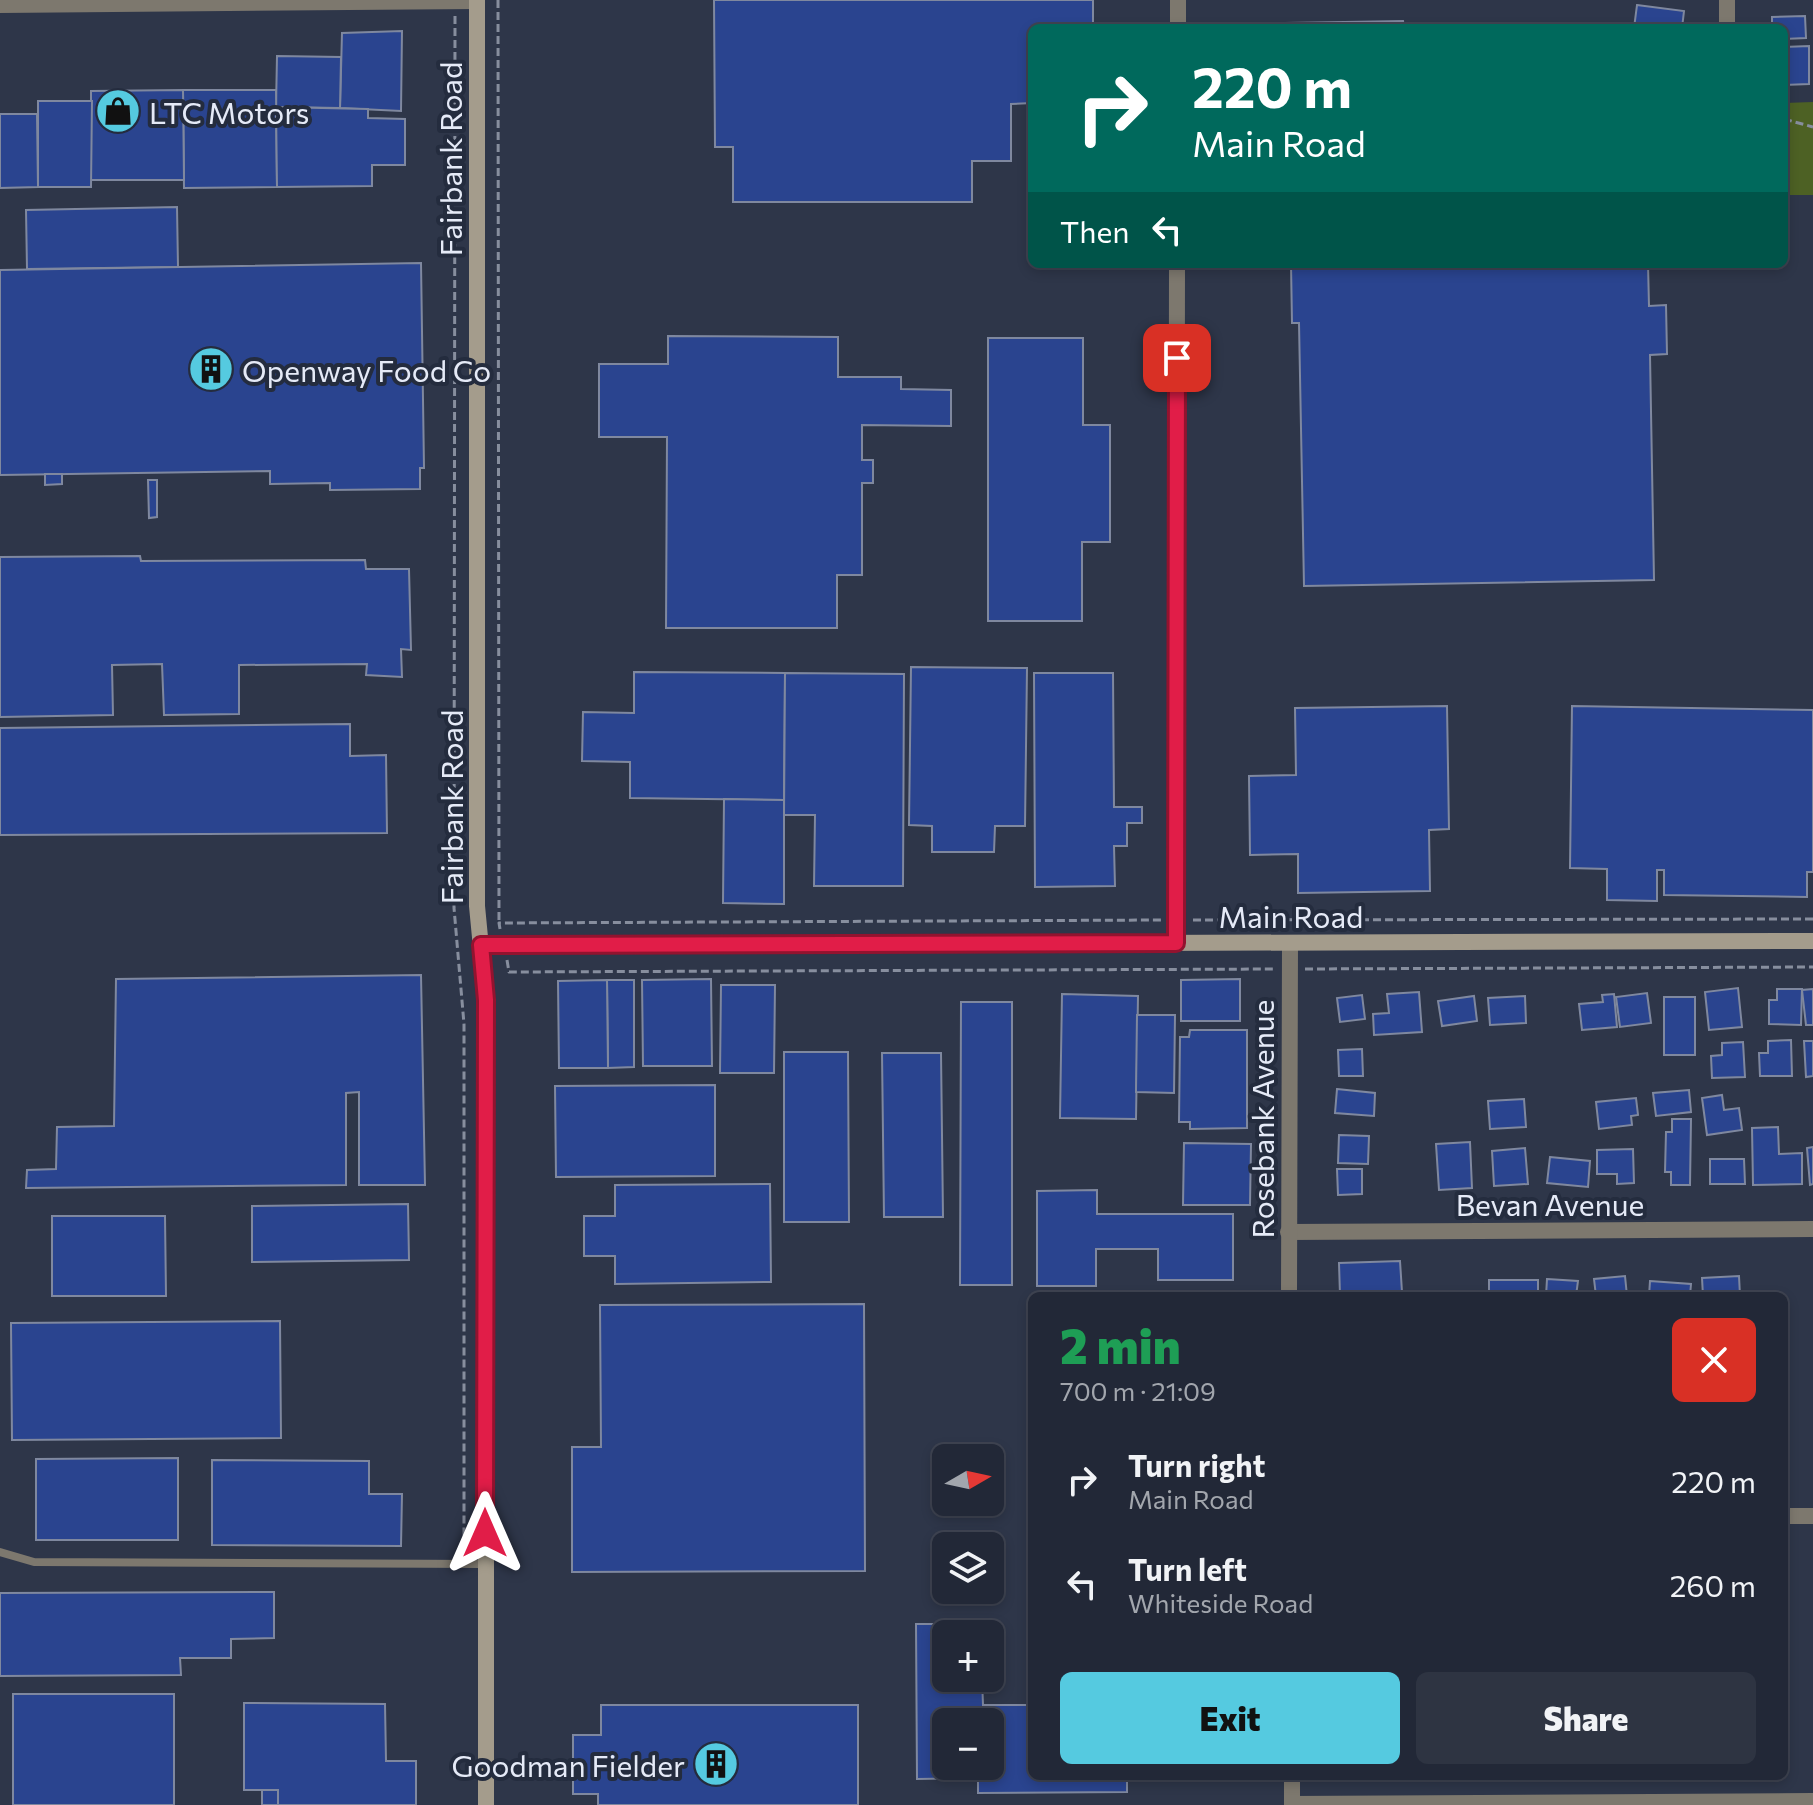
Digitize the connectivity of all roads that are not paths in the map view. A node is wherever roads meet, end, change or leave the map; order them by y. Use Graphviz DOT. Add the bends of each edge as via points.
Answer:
graph roads {
  1 [pos="477,0"];
  2 [pos="1178,0"];
  3 [pos="1727,0"];
  4 [pos="455,1"];
  5 [pos="0,5"];
  6 [pos="1178,24"];
  7 [pos="1727,24"];
  8 [pos="1177,268"];
  9 [pos="1813,941"];
  10 [pos="1176,943"];
  11 [pos="1290,943"];
  12 [pos="481,945"];
  13 [pos="1813,1229"];
  14 [pos="1288,1232"];
  15 [pos="1289,1292"];
  16 [pos="1788,1516"];
  17 [pos="1813,1516"];
  18 [pos="0,1552"];
  19 [pos="485,1564"];
  20 [pos="1292,1780"];
  21 [pos="1813,1801"];
  22 [pos="1292,1804"];
  23 [pos="486,1805"];
  1 -- 4 [label="street"];
  1 -- 12 [label="main road, Fairbank Road"];
  2 -- 6 [label="street"];
  3 -- 7 [label="street"];
  4 -- 5 [label="street"];
  8 -- 10 [label="street"];
  9 -- 11 [label="main road, Main Road"];
  10 -- 11 [label="main road, Main Road"];
  10 -- 12 [label="main road, Main Road"];
  11 -- 14 [label="street, Rosebank Avenue"];
  12 -- 19 [label="main road, Fairbank Road" via="486,1000"];
  13 -- 14 [label="street, Bevan Avenue"];
  14 -- 15 [label="street, Rosebank Avenue"];
  16 -- 17 [label="street"];
  18 -- 19 [label="lane" via="34,1562"];
  19 -- 23 [label="main road, Fairbank Road"];
  20 -- 22 [label="street"];
  21 -- 22 [label="street"];
}
